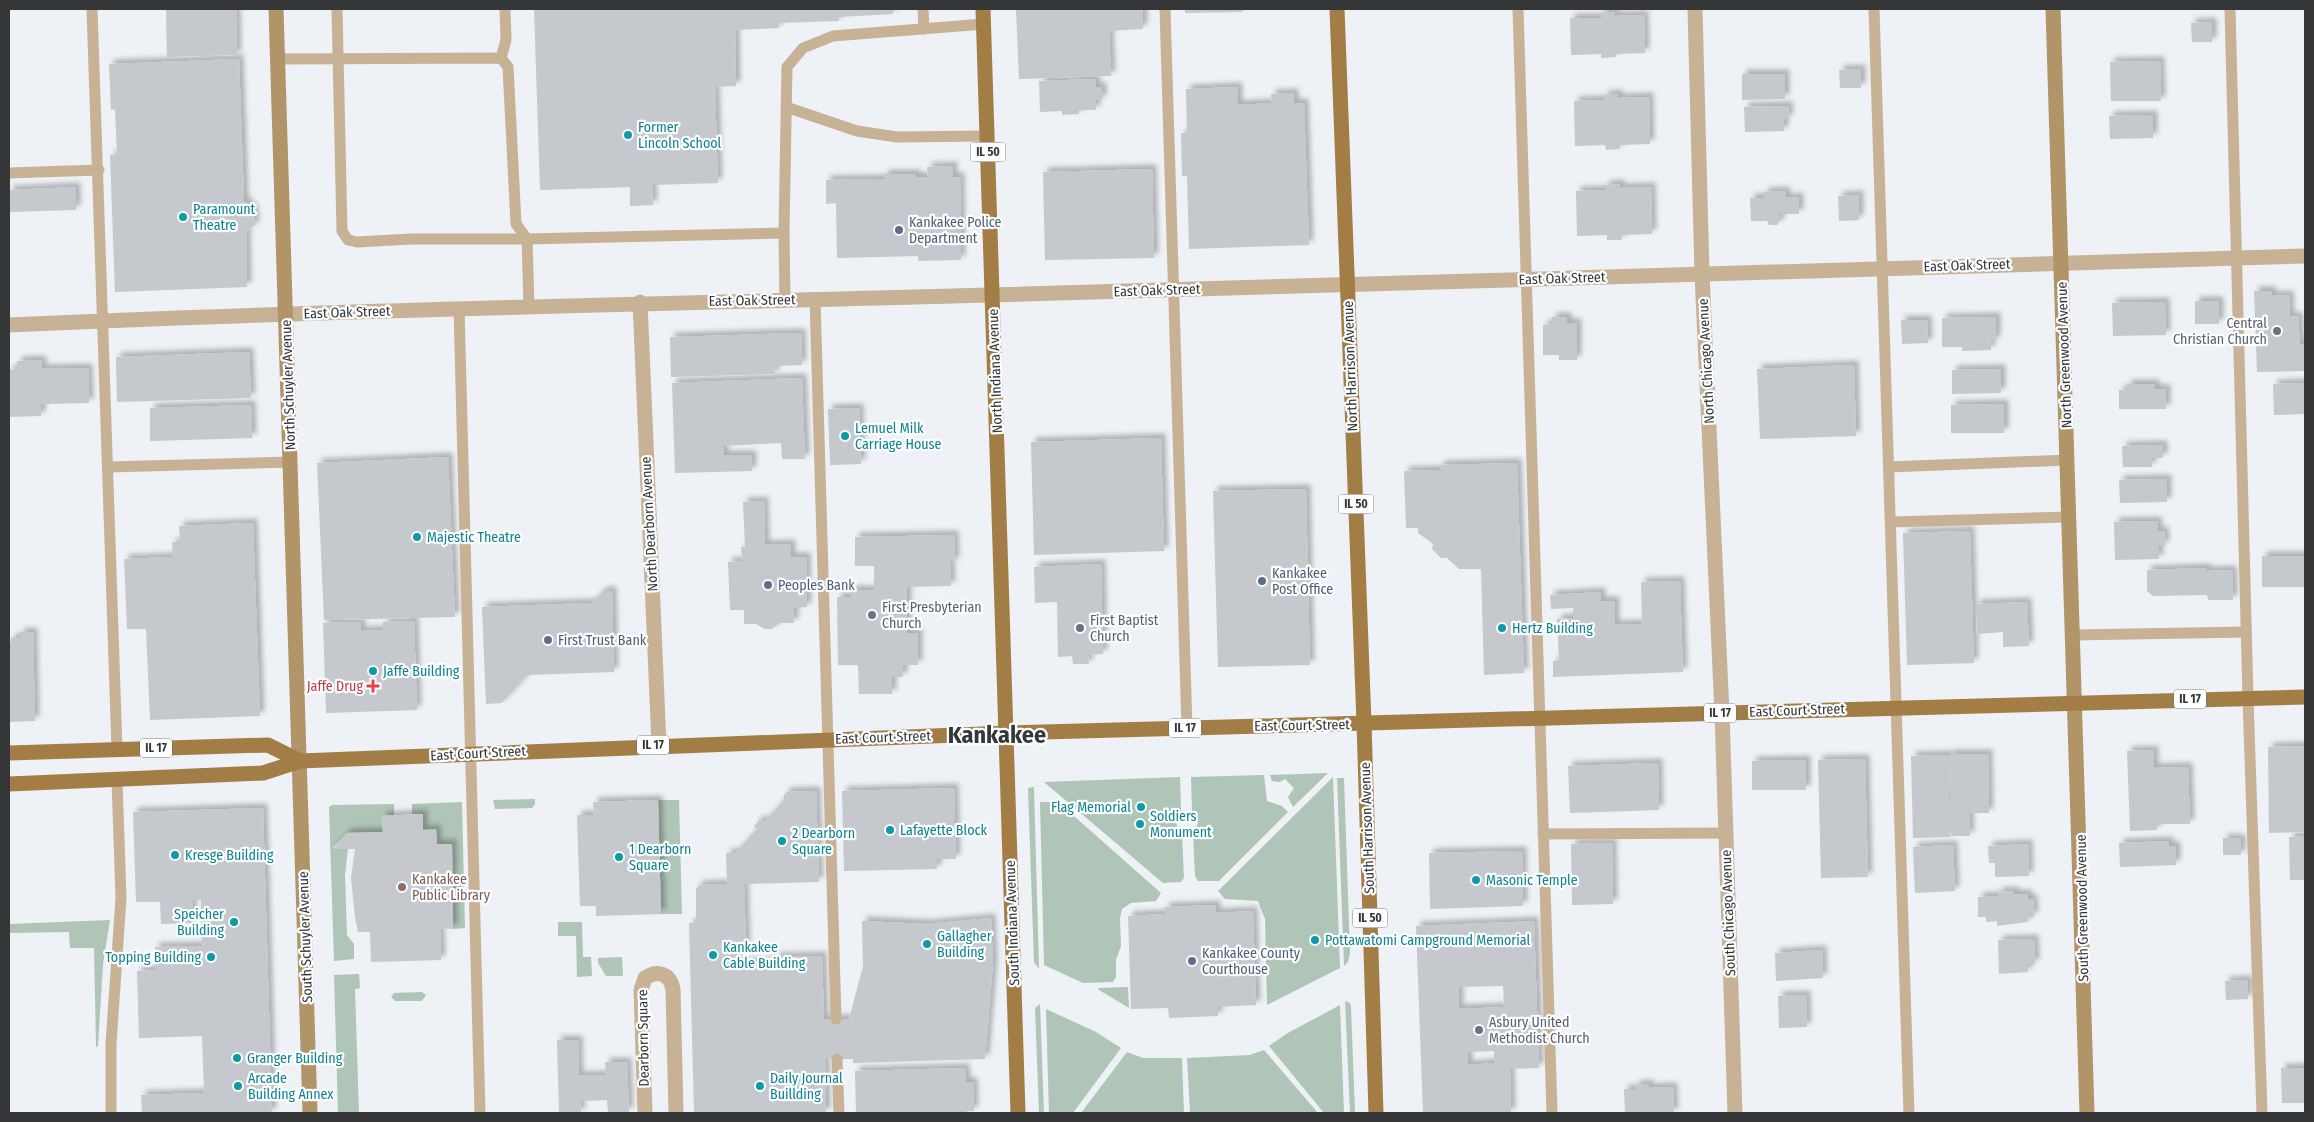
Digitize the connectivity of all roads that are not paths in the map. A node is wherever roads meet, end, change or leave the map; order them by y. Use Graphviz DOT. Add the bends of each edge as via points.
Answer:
graph roads {
  1 [pos="92,9"];
  2 [pos="276,9"];
  3 [pos="337,9"];
  4 [pos="505,9"];
  5 [pos="923,9"];
  6 [pos="983,9"];
  7 [pos="1165,9"];
  8 [pos="1337,9"];
  9 [pos="1518,9"];
  10 [pos="1695,9"];
  11 [pos="1874,9"];
  12 [pos="2054,9"];
  13 [pos="2230,9"];
  14 [pos="984,24"];
  15 [pos="924,29"];
  16 [pos="278,58"];
  17 [pos="339,58"];
  18 [pos="501,58"];
  19 [pos="786,107"];
  20 [pos="987,136"];
  21 [pos="99,170"];
  22 [pos="9,173"];
  23 [pos="784,233"];
  24 [pos="527,239"];
  25 [pos="2305,256"];
  26 [pos="2237,258"];
  27 [pos="2061,262"];
  28 [pos="1882,268"];
  29 [pos="1702,274"];
  30 [pos="1526,279"];
  31 [pos="1347,284"];
  32 [pos="1174,289"];
  33 [pos="992,295"];
  34 [pos="815,299"];
  35 [pos="785,300"];
  36 [pos="640,302"];
  37 [pos="529,306"];
  38 [pos="459,308"];
  39 [pos="286,314"];
  40 [pos="104,320"];
  41 [pos="9,325"];
  42 [pos="2068,460"];
  43 [pos="290,462"];
  44 [pos="109,467"];
  45 [pos="1889,467"];
  46 [pos="2069,517"];
  47 [pos="1890,522"];
  48 [pos="2246,632"];
  49 [pos="2073,635"];
  50 [pos="2305,697"];
  51 [pos="2248,698"];
  52 [pos="2075,702"];
  53 [pos="1896,707"];
  54 [pos="1722,713"];
  55 [pos="1540,718"];
  56 [pos="1364,724"];
  57 [pos="1187,728"];
  58 [pos="1007,733"];
  59 [pos="828,739"];
  60 [pos="659,745"];
  61 [pos="117,749"];
  62 [pos="470,753"];
  63 [pos="9,754"];
  64 [pos="300,761"];
  65 [pos="117,780"];
  66 [pos="9,784"];
  67 [pos="1726,833"];
  68 [pos="1543,834"];
  69 [pos="836,1019"];
  70 [pos="837,1059"];
  71 [pos="111,1113"];
  72 [pos="310,1113"];
  73 [pos="480,1113"];
  74 [pos="644,1113"];
  75 [pos="676,1113"];
  76 [pos="839,1113"];
  77 [pos="1018,1113"];
  78 [pos="1376,1113"];
  79 [pos="1552,1113"];
  80 [pos="1734,1113"];
  81 [pos="1909,1113"];
  82 [pos="2087,1113"];
  83 [pos="2262,1113"];
  1 -- 21 [label="lane"];
  2 -- 16 [label="street, North Schuyler Avenue"];
  3 -- 17 [label="lane"];
  4 -- 18 [label="lane" via="506,40"];
  5 -- 15 [label="lane"];
  6 -- 14 [label="main road, North Indiana Avenue / IL 50"];
  7 -- 32 [label="lane"];
  8 -- 31 [label="main road, North Harrison Avenue / IL 50"];
  9 -- 30 [label="lane"];
  10 -- 29 [label="street, North Chicago Avenue"];
  11 -- 28 [label="lane"];
  12 -- 27 [label="street, North Greenwood Avenue"];
  13 -- 26 [label="lane"];
  14 -- 15 [label="lane"];
  14 -- 20 [label="main road, North Indiana Avenue / IL 50"];
  15 -- 19 [label="lane" via="833,36 803,48 787,67"];
  16 -- 17 [label="lane"];
  16 -- 39 [label="street, North Schuyler Avenue"];
  17 -- 18 [label="lane"];
  17 -- 24 [label="lane" via="342,230 348,240"];
  18 -- 24 [label="lane" via="508,66 516,224"];
  19 -- 20 [label="lane" via="857,131 897,137"];
  19 -- 23 [label="lane"];
  20 -- 33 [label="main road, North Indiana Avenue / IL 50"];
  21 -- 22 [label="lane"];
  21 -- 40 [label="lane"];
  23 -- 24 [label="lane"];
  23 -- 35 [label="lane"];
  24 -- 37 [label="lane"];
  25 -- 26 [label="street, East Oak Street"];
  26 -- 27 [label="street, East Oak Street"];
  26 -- 48 [label="lane"];
  27 -- 28 [label="street, East Oak Street"];
  27 -- 42 [label="street, North Greenwood Avenue"];
  28 -- 29 [label="street, East Oak Street"];
  28 -- 45 [label="lane"];
  29 -- 30 [label="street, East Oak Street"];
  29 -- 54 [label="street, North Chicago Avenue"];
  30 -- 31 [label="street, East Oak Street"];
  30 -- 55 [label="lane"];
  31 -- 32 [label="street, East Oak Street"];
  31 -- 56 [label="main road, North Harrison Avenue / IL 50"];
  32 -- 33 [label="street, East Oak Street"];
  32 -- 57 [label="lane"];
  33 -- 34 [label="street, East Oak Street"];
  33 -- 58 [label="main road, North Indiana Avenue / IL 50"];
  34 -- 35 [label="street, East Oak Street"];
  34 -- 59 [label="lane"];
  35 -- 36 [label="street, East Oak Street"];
  36 -- 37 [label="street, East Oak Street"];
  36 -- 60 [label="street, North Dearborn Avenue"];
  37 -- 38 [label="street, East Oak Street"];
  38 -- 39 [label="street, East Oak Street"];
  38 -- 62 [label="lane"];
  39 -- 40 [label="street, East Oak Street"];
  39 -- 43 [label="street, North Schuyler Avenue"];
  40 -- 41 [label="street, East Oak Street"];
  40 -- 44 [label="lane"];
  42 -- 45 [label="lane"];
  42 -- 46 [label="street, North Greenwood Avenue"];
  43 -- 44 [label="lane"];
  43 -- 64 [label="street, North Schuyler Avenue"];
  44 -- 61 [label="lane"];
  45 -- 47 [label="lane"];
  46 -- 47 [label="lane"];
  46 -- 49 [label="street, North Greenwood Avenue"];
  47 -- 53 [label="lane"];
  48 -- 49 [label="lane"];
  48 -- 51 [label="lane"];
  49 -- 52 [label="street, North Greenwood Avenue"];
  50 -- 51 [label="main road, East Court Street / IL 17"];
  51 -- 52 [label="main road, East Court Street / IL 17"];
  51 -- 83 [label="lane"];
  52 -- 53 [label="main road, East Court Street / IL 17"];
  52 -- 82 [label="street, South Greenwood Avenue"];
  53 -- 54 [label="main road, East Court Street / IL 17"];
  53 -- 81 [label="lane"];
  54 -- 55 [label="main road, East Court Street / IL 17"];
  54 -- 67 [label="street, South Chicago Avenue"];
  55 -- 56 [label="main road, East Court Street / IL 17"];
  55 -- 68 [label="lane"];
  56 -- 57 [label="main road, East Court Street / IL 17"];
  56 -- 78 [label="main road, South Harrison Avenue / IL 50"];
  57 -- 58 [label="main road, East Court Street / IL 17"];
  58 -- 59 [label="main road, East Court Street / IL 17"];
  58 -- 77 [label="main road, South Indiana Avenue / IL 50"];
  59 -- 60 [label="main road, East Court Street / IL 17"];
  59 -- 69 [label="lane"];
  60 -- 62 [label="main road, East Court Street / IL 17"];
  61 -- 63 [label="main road, East Court Street / IL 17"];
  61 -- 64 [label="main road, East Court Street / IL 17" via="268,745"];
  62 -- 64 [label="main road, East Court Street / IL 17"];
  62 -- 73 [label="lane"];
  64 -- 65 [label="main road, East Court Street / IL 17" via="263,773"];
  64 -- 72 [label="street, South Schuyler Avenue"];
  65 -- 66 [label="main road, East Court Street / IL 17"];
  65 -- 71 [label="lane" via="121,898 111,1044"];
  67 -- 68 [label="lane"];
  67 -- 80 [label="street, South Chicago Avenue"];
  68 -- 79 [label="lane"];
  70 -- 76 [label="lane"];
  74 -- 75 [label="street, Dearborn Square" via="641,990 645,978 654,973 667,975 672,981"];
}
